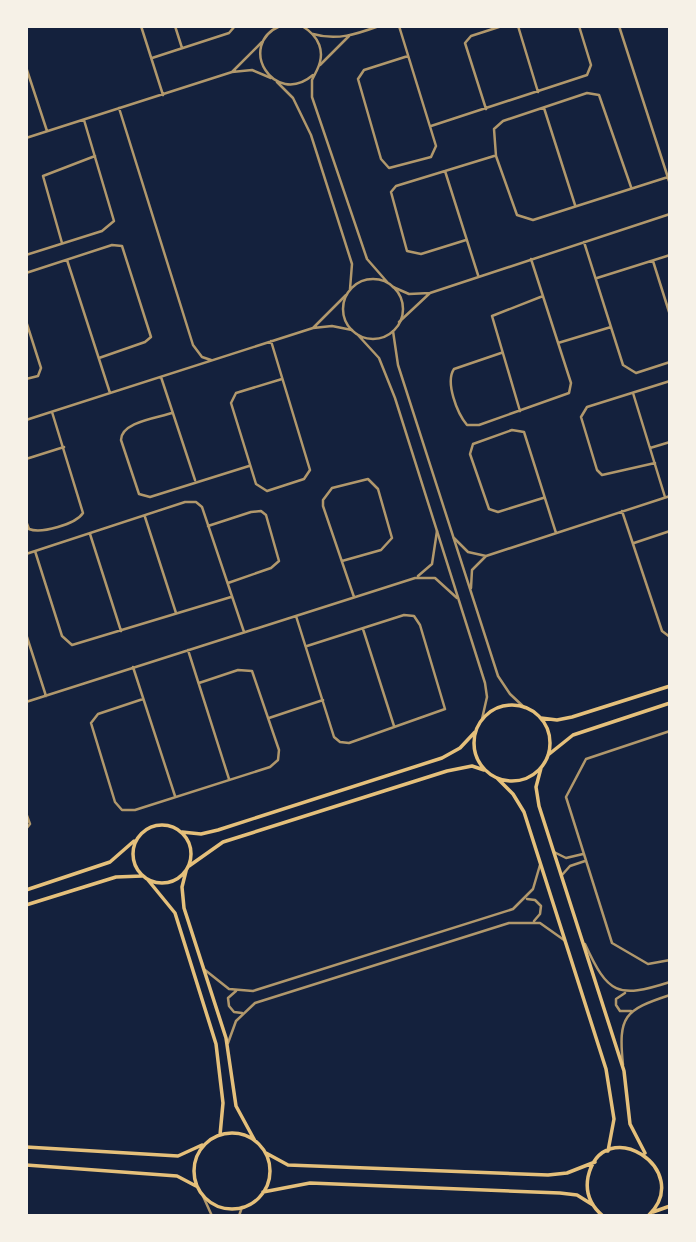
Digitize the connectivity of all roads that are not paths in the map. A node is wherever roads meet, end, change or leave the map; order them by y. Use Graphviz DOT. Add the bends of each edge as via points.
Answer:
graph roads {
  1 [pos="141,26"];
  2 [pos="175,26"];
  3 [pos="235,26"];
  4 [pos="270,26"];
  5 [pos="280,26"];
  6 [pos="304,26"];
  7 [pos="379,26"];
  8 [pos="399,26"];
  9 [pos="502,26"];
  10 [pos="518,26"];
  11 [pos="579,26"];
  12 [pos="619,26"];
  13 [pos="312,33"];
  14 [pos="268,34"];
  15 [pos="349,36"];
  16 [pos="264,39"];
  17 [pos="182,48"];
  18 [pos="408,56"];
  19 [pos="152,58"];
  20 [pos="320,65"];
  21 [pos="26,67"];
  22 [pos="317,70"];
  23 [pos="232,72"];
  24 [pos="271,78"];
  25 [pos="277,82"];
  26 [pos="538,92"];
  27 [pos="163,95"];
  28 [pos="119,108"];
  29 [pos="486,108"];
  30 [pos="544,108"];
  31 [pos="84,120"];
  32 [pos="431,126"];
  33 [pos="47,131"];
  34 [pos="26,138"];
  35 [pos="95,156"];
  36 [pos="496,156"];
  37 [pos="444,171"];
  38 [pos="667,177"];
  39 [pos="670,184"];
  40 [pos="631,187"];
  41 [pos="575,205"];
  42 [pos="670,214"];
  43 [pos="466,240"];
  44 [pos="584,242"];
  45 [pos="62,243"];
  46 [pos="26,255"];
  47 [pos="670,256"];
  48 [pos="531,259"];
  49 [pos="67,260"];
  50 [pos="653,261"];
  51 [pos="26,273"];
  52 [pos="479,276"];
  53 [pos="597,278"];
  54 [pos="388,283"];
  55 [pos="393,287"];
  56 [pos="350,289"];
  57 [pos="430,293"];
  58 [pos="346,295"];
  59 [pos="544,295"];
  60 [pos="670,315"];
  61 [pos="26,321"];
  62 [pos="399,322"];
  63 [pos="611,327"];
  64 [pos="313,328"];
  65 [pos="352,330"];
  66 [pos="393,331"];
  67 [pos="357,334"];
  68 [pos="271,341"];
  69 [pos="558,344"];
  70 [pos="501,354"];
  71 [pos="99,358"];
  72 [pos="214,360"];
  73 [pos="670,362"];
  74 [pos="160,377"];
  75 [pos="26,379"];
  76 [pos="282,379"];
  77 [pos="670,382"];
  78 [pos="110,393"];
  79 [pos="633,393"];
  80 [pos="520,411"];
  81 [pos="52,412"];
  82 [pos="172,413"];
  83 [pos="26,420"];
  84 [pos="670,442"];
  85 [pos="64,447"];
  86 [pos="650,448"];
  87 [pos="26,459"];
  88 [pos="655,463"];
  89 [pos="249,466"];
  90 [pos="195,482"];
  91 [pos="668,497"];
  92 [pos="544,498"];
  93 [pos="622,511"];
  94 [pos="145,517"];
  95 [pos="26,521"];
  96 [pos="208,526"];
  97 [pos="437,531"];
  98 [pos="670,531"];
  99 [pos="451,533"];
  100 [pos="556,533"];
  101 [pos="90,534"];
  102 [pos="634,543"];
  103 [pos="35,551"];
  104 [pos="26,554"];
  105 [pos="486,556"];
  106 [pos="342,561"];
  107 [pos="415,578"];
  108 [pos="227,583"];
  109 [pos="471,595"];
  110 [pos="231,597"];
  111 [pos="354,597"];
  112 [pos="459,600"];
  113 [pos="176,613"];
  114 [pos="296,616"];
  115 [pos="363,629"];
  116 [pos="121,631"];
  117 [pos="244,632"];
  118 [pos="26,634"];
  119 [pos="670,637"];
  120 [pos="307,646"];
  121 [pos="188,650"];
  122 [pos="133,667"];
  123 [pos="199,682"];
  124 [pos="670,686"];
  125 [pos="46,695"];
  126 [pos="143,699"];
  127 [pos="324,700"];
  128 [pos="26,702"];
  129 [pos="670,703"];
  130 [pos="525,708"];
  131 [pos="269,718"];
  132 [pos="540,718"];
  133 [pos="482,719"];
  134 [pos="394,727"];
  135 [pos="670,731"];
  136 [pos="475,732"];
  137 [pos="547,757"];
  138 [pos="541,768"];
  139 [pos="484,769"];
  140 [pos="497,778"];
  141 [pos="229,779"];
  142 [pos="175,796"];
  143 [pos="26,813"];
  144 [pos="26,829"];
  145 [pos="182,832"];
  146 [pos="139,834"];
  147 [pos="554,852"];
  148 [pos="583,854"];
  149 [pos="585,861"];
  150 [pos="541,862"];
  151 [pos="187,869"];
  152 [pos="562,875"];
  153 [pos="142,876"];
  154 [pos="148,880"];
  155 [pos="26,890"];
  156 [pos="525,901"];
  157 [pos="26,905"];
  158 [pos="534,921"];
  159 [pos="583,940"];
  160 [pos="566,941"];
  161 [pos="670,960"];
  162 [pos="205,970"];
  163 [pos="670,982"];
  164 [pos="236,991"];
  165 [pos="628,992"];
  166 [pos="670,995"];
  167 [pos="631,1011"];
  168 [pos="242,1013"];
  169 [pos="228,1047"];
  170 [pos="624,1071"];
  171 [pos="220,1135"];
  172 [pos="209,1140"];
  173 [pos="255,1141"];
  174 [pos="26,1147"];
  175 [pos="608,1152"];
  176 [pos="265,1153"];
  177 [pos="645,1153"];
  178 [pos="596,1162"];
  179 [pos="26,1165"];
  180 [pos="662,1173"];
  181 [pos="670,1178"];
  182 [pos="197,1186"];
  183 [pos="263,1192"];
  184 [pos="204,1196"];
  185 [pos="593,1205"];
  186 [pos="670,1206"];
  187 [pos="243,1207"];
  188 [pos="650,1214"];
  189 [pos="212,1216"];
  190 [pos="239,1216"];
  191 [pos="603,1216"];
  1 -- 19 [label="street"];
  2 -- 17 [label="street"];
  3 -- 17 [label="street" via="229,33"];
  4 -- 14 [label="street"];
  5 -- 14 [label="street"];
  6 -- 13 [label="street"];
  7 -- 15 [label="street"];
  8 -- 18 [label="street"];
  9 -- 29 [label="street" via="471,36 465,43"];
  10 -- 26 [label="street"];
  11 -- 26 [label="street" via="590,72"];
  12 -- 38 [label="street"];
  13 -- 15 [label="street" via="330,38"];
  13 -- 20 [label="street" via="321,48"];
  14 -- 16 [label="street"];
  15 -- 20 [label="street"];
  16 -- 23 [label="street"];
  16 -- 24 [label="street" via="261,60"];
  17 -- 19 [label="street"];
  18 -- 32 [label="street"];
  18 -- 32 [label="street" via="358,76 382,163 394,169 431,157 436,146"];
  19 -- 27 [label="street"];
  20 -- 22 [label="street"];
  21 -- 33 [label="street"];
  22 -- 25 [label="street" via="299,83"];
  22 -- 54 [label="street" via="312,97 355,231 367,259"];
  23 -- 24 [label="street" via="252,70"];
  23 -- 27 [label="street"];
  24 -- 25 [label="street"];
  25 -- 56 [label="street" via="293,97 311,135 352,264"];
  26 -- 29 [label="street"];
  27 -- 28 [label="street"];
  28 -- 31 [label="street"];
  28 -- 72 [label="street" via="193,345 202,357"];
  29 -- 32 [label="street"];
  30 -- 36 [label="street" via="498,124 493,134"];
  30 -- 40 [label="street" via="587,93 599,95"];
  30 -- 41 [label="street"];
  31 -- 33 [label="street"];
  31 -- 35 [label="street"];
  33 -- 34 [label="street"];
  35 -- 45 [label="street" via="114,221 106,229"];
  35 -- 45 [label="street" via="43,176"];
  36 -- 37 [label="street"];
  36 -- 41 [label="street" via="516,212 523,219 533,220"];
  37 -- 43 [label="street"];
  37 -- 43 [label="street" via="396,186 391,192 405,248 416,255"];
  38 -- 39 [label="street"];
  38 -- 40 [label="street"];
  40 -- 41 [label="street"];
  42 -- 44 [label="street"];
  43 -- 52 [label="street"];
  44 -- 48 [label="street"];
  44 -- 53 [label="street"];
  45 -- 46 [label="street"];
  47 -- 50 [label="street"];
  48 -- 52 [label="street"];
  48 -- 59 [label="street"];
  49 -- 51 [label="street"];
  49 -- 71 [label="street"];
  49 -- 71 [label="street" via="112,245 125,250 151,337"];
  50 -- 53 [label="street"];
  50 -- 60 [label="street"];
  52 -- 57 [label="street"];
  53 -- 63 [label="street"];
  54 -- 55 [label="street"];
  54 -- 56 [label="street" via="368,279"];
  55 -- 57 [label="street" via="409,294"];
  55 -- 62 [label="street" via="402,303"];
  56 -- 58 [label="street"];
  57 -- 62 [label="street"];
  58 -- 64 [label="street"];
  58 -- 65 [label="street" via="343,314"];
  59 -- 69 [label="street"];
  59 -- 70 [label="street" via="495,313 492,321"];
  61 -- 75 [label="street" via="41,368 38,376"];
  62 -- 66 [label="street"];
  63 -- 69 [label="street"];
  63 -- 73 [label="street" via="629,371"];
  64 -- 65 [label="street"];
  64 -- 68 [label="street"];
  65 -- 67 [label="street"];
  66 -- 67 [label="street" via="376,338"];
  66 -- 99 [label="street" via="398,365"];
  67 -- 97 [label="street" via="374,351 385,372"];
  68 -- 72 [label="street"];
  68 -- 76 [label="street"];
  69 -- 80 [label="street" via="571,383 569,393"];
  70 -- 80 [label="street"];
  70 -- 80 [label="street" via="451,373 461,417 472,426"];
  71 -- 78 [label="street"];
  72 -- 74 [label="street"];
  74 -- 78 [label="street"];
  74 -- 82 [label="street"];
  76 -- 89 [label="street" via="233,396 231,408"];
  76 -- 89 [label="street" via="309,473 304,479 267,491 258,486"];
  77 -- 79 [label="street"];
  78 -- 81 [label="street"];
  79 -- 86 [label="street"];
  79 -- 88 [label="street" via="587,407 581,424 602,475"];
  81 -- 83 [label="street"];
  81 -- 85 [label="street"];
  82 -- 90 [label="street"];
  82 -- 90 [label="street" via="121,433 137,491 150,497"];
  84 -- 86 [label="street"];
  85 -- 87 [label="street"];
  85 -- 95 [label="street" via="82,515 39,531 29,528"];
  86 -- 88 [label="street"];
  88 -- 91 [label="street"];
  89 -- 90 [label="street"];
  91 -- 93 [label="street"];
  92 -- 92 [label="street" via="524,432 512,430 473,444 470,454 489,509 498,512"];
  92 -- 100 [label="street"];
  93 -- 100 [label="street"];
  93 -- 102 [label="street"];
  94 -- 96 [label="street" via="196,502"];
  94 -- 101 [label="street"];
  94 -- 113 [label="street"];
  96 -- 108 [label="street"];
  96 -- 108 [label="street" via="251,512 266,515 279,561"];
  97 -- 107 [label="street" via="431,567"];
  97 -- 112 [label="street"];
  98 -- 102 [label="street"];
  99 -- 105 [label="street" via="468,552"];
  99 -- 109 [label="street"];
  100 -- 105 [label="street"];
  101 -- 103 [label="street"];
  101 -- 116 [label="street"];
  102 -- 119 [label="street" via="662,631"];
  103 -- 104 [label="street"];
  103 -- 116 [label="street" via="64,641 78,644"];
  105 -- 109 [label="street" via="472,570"];
  106 -- 106 [label="street" via="323,506 324,494 368,479 378,489 390,544"];
  106 -- 111 [label="street"];
  107 -- 111 [label="street"];
  107 -- 112 [label="street" via="435,578"];
  108 -- 110 [label="street"];
  109 -- 130 [label="street" via="498,676"];
  110 -- 113 [label="street"];
  110 -- 117 [label="street"];
  111 -- 114 [label="street"];
  112 -- 133 [label="street" via="485,682"];
  113 -- 116 [label="street"];
  114 -- 117 [label="street"];
  114 -- 120 [label="street"];
  115 -- 120 [label="street"];
  115 -- 134 [label="street"];
  115 -- 134 [label="street" via="404,615 417,618 444,698 443,711"];
  117 -- 121 [label="street"];
  118 -- 125 [label="street"];
  120 -- 127 [label="street"];
  121 -- 122 [label="street"];
  121 -- 123 [label="street"];
  122 -- 125 [label="street"];
  122 -- 126 [label="street"];
  123 -- 131 [label="street" via="248,669"];
  123 -- 141 [label="street"];
  124 -- 132 [label="main road" via="572,717"];
  125 -- 128 [label="street"];
  126 -- 142 [label="street"];
  126 -- 142 [label="street" via="98,714 91,723 115,802 127,811"];
  127 -- 131 [label="street"];
  127 -- 134 [label="street" via="334,737 340,743"];
  129 -- 137 [label="main road" via="573,734"];
  130 -- 132 [label="main road"];
  130 -- 133 [label="main road" via="502,706"];
  131 -- 141 [label="street" via="278,760 270,767"];
  132 -- 137 [label="main road" via="548,733"];
  133 -- 136 [label="main road"];
  135 -- 148 [label="street" via="584,761 566,797"];
  136 -- 139 [label="main road" via="474,748"];
  136 -- 145 [label="main road" via="442,758 218,830"];
  137 -- 138 [label="main road"];
  138 -- 140 [label="main road" via="520,780"];
  138 -- 147 [label="main road" via="537,796"];
  139 -- 140 [label="main road"];
  139 -- 151 [label="main road" via="472,766 447,771 223,842"];
  140 -- 150 [label="main road" via="520,803"];
  141 -- 142 [label="street"];
  143 -- 144 [label="street" via="30,824"];
  145 -- 146 [label="main road" via="164,824"];
  145 -- 151 [label="main road" via="191,852"];
  146 -- 153 [label="main road" via="132,859"];
  146 -- 155 [label="main road" via="110,862"];
  147 -- 148 [label="street" via="566,858"];
  147 -- 152 [label="main road"];
  148 -- 149 [label="street"];
  149 -- 152 [label="street" via="570,866"];
  149 -- 161 [label="street" via="613,945 648,964"];
  150 -- 156 [label="street"];
  150 -- 160 [label="main road"];
  151 -- 154 [label="main road" via="173,881"];
  151 -- 162 [label="main road" via="183,900"];
  152 -- 159 [label="main road"];
  153 -- 154 [label="main road"];
  153 -- 157 [label="main road" via="116,877"];
  154 -- 171 [label="main road" via="175,913 216,1044 223,1102"];
  156 -- 158 [label="street" via="535,900 541,906"];
  156 -- 164 [label="street" via="513,909 253,991"];
  158 -- 160 [label="street"];
  158 -- 168 [label="street" via="515,921 255,1003"];
  159 -- 165 [label="street" via="607,984"];
  159 -- 170 [label="main road"];
  160 -- 175 [label="main road" via="611,1096 614,1119"];
  162 -- 164 [label="street"];
  162 -- 169 [label="main road"];
  163 -- 165 [label="street"];
  164 -- 168 [label="street" via="228,1003 234,1012"];
  165 -- 167 [label="street" via="618,996 615,1005 620,1011"];
  166 -- 167 [label="street"];
  167 -- 170 [label="street" via="620,1033"];
  168 -- 169 [label="street"];
  169 -- 173 [label="main road" via="236,1106"];
  170 -- 177 [label="main road" via="630,1124"];
  171 -- 172 [label="main road"];
  171 -- 173 [label="main road" via="238,1133"];
  172 -- 174 [label="main road" via="178,1156"];
  172 -- 182 [label="main road" via="195,1161"];
  173 -- 176 [label="main road"];
  175 -- 177 [label="main road" via="627,1147"];
  175 -- 178 [label="main road"];
  176 -- 178 [label="main road" via="282,1164 299,1166 548,1175"];
  176 -- 183 [label="main road" via="270,1173"];
  177 -- 180 [label="main road"];
  178 -- 185 [label="main road" via="588,1180"];
  179 -- 182 [label="main road" via="177,1176"];
  180 -- 181 [label="main road"];
  180 -- 188 [label="main road" via="662,1198"];
  182 -- 184 [label="main road"];
  183 -- 185 [label="main road" via="300,1183 338,1184 560,1193 576,1195"];
  183 -- 187 [label="main road"];
  184 -- 187 [label="main road" via="221,1207"];
  184 -- 189 [label="street"];
  185 -- 191 [label="main road"];
  186 -- 188 [label="main road"];
  187 -- 190 [label="street"];
}
